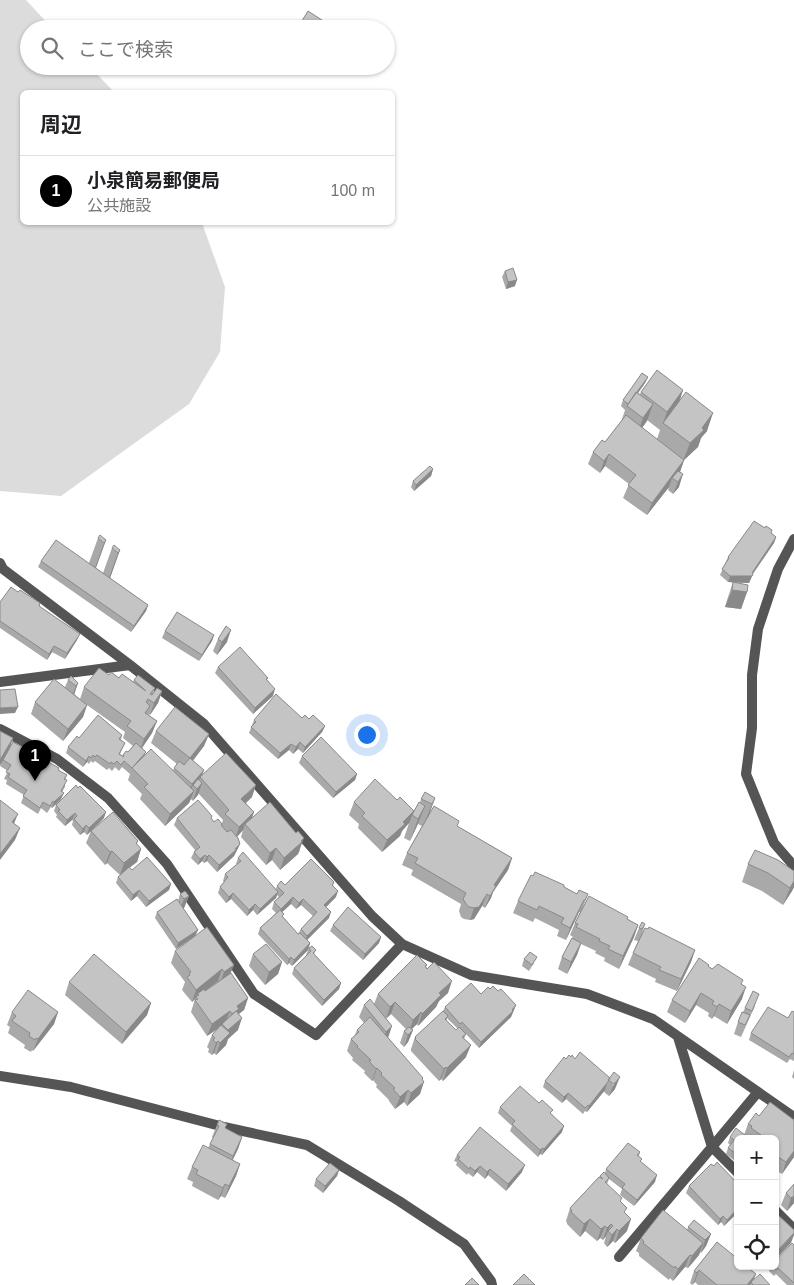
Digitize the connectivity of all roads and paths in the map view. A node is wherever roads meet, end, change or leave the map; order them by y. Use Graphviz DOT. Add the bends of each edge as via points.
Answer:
graph roads {
  1 [pos="794,539"];
  2 [pos="1,567"];
  3 [pos="130,666"];
  4 [pos="0,682"];
  5 [pos="0,729"];
  6 [pos="794,866"];
  7 [pos="402,944"];
  8 [pos="678,1037"];
  9 [pos="0,1076"];
  10 [pos="758,1092"];
  11 [pos="794,1118"];
  12 [pos="712,1147"];
  13 [pos="734,1169"];
  14 [pos="779,1214"];
  15 [pos="794,1228"];
  16 [pos="619,1257"];
  17 [pos="492,1285"];
  1 -- 6 [label="street" via="778,568 758,629 746,774 774,843"];
  2 -- 3 [label="street"];
  3 -- 4 [label="street"];
  3 -- 7 [label="street" via="204,724 372,916"];
  5 -- 7 [label="street" via="57,759 108,798 167,864 254,994 316,1035"];
  7 -- 8 [label="street" via="471,975 587,994 653,1018"];
  8 -- 10 [label="street"];
  8 -- 12 [label="street"];
  9 -- 17 [label="street" via="71,1087 307,1145 464,1244"];
  10 -- 11 [label="street"];
  10 -- 12 [label="street"];
  12 -- 13 [label="street"];
  12 -- 16 [label="street"];
  14 -- 15 [label="street"];
}
